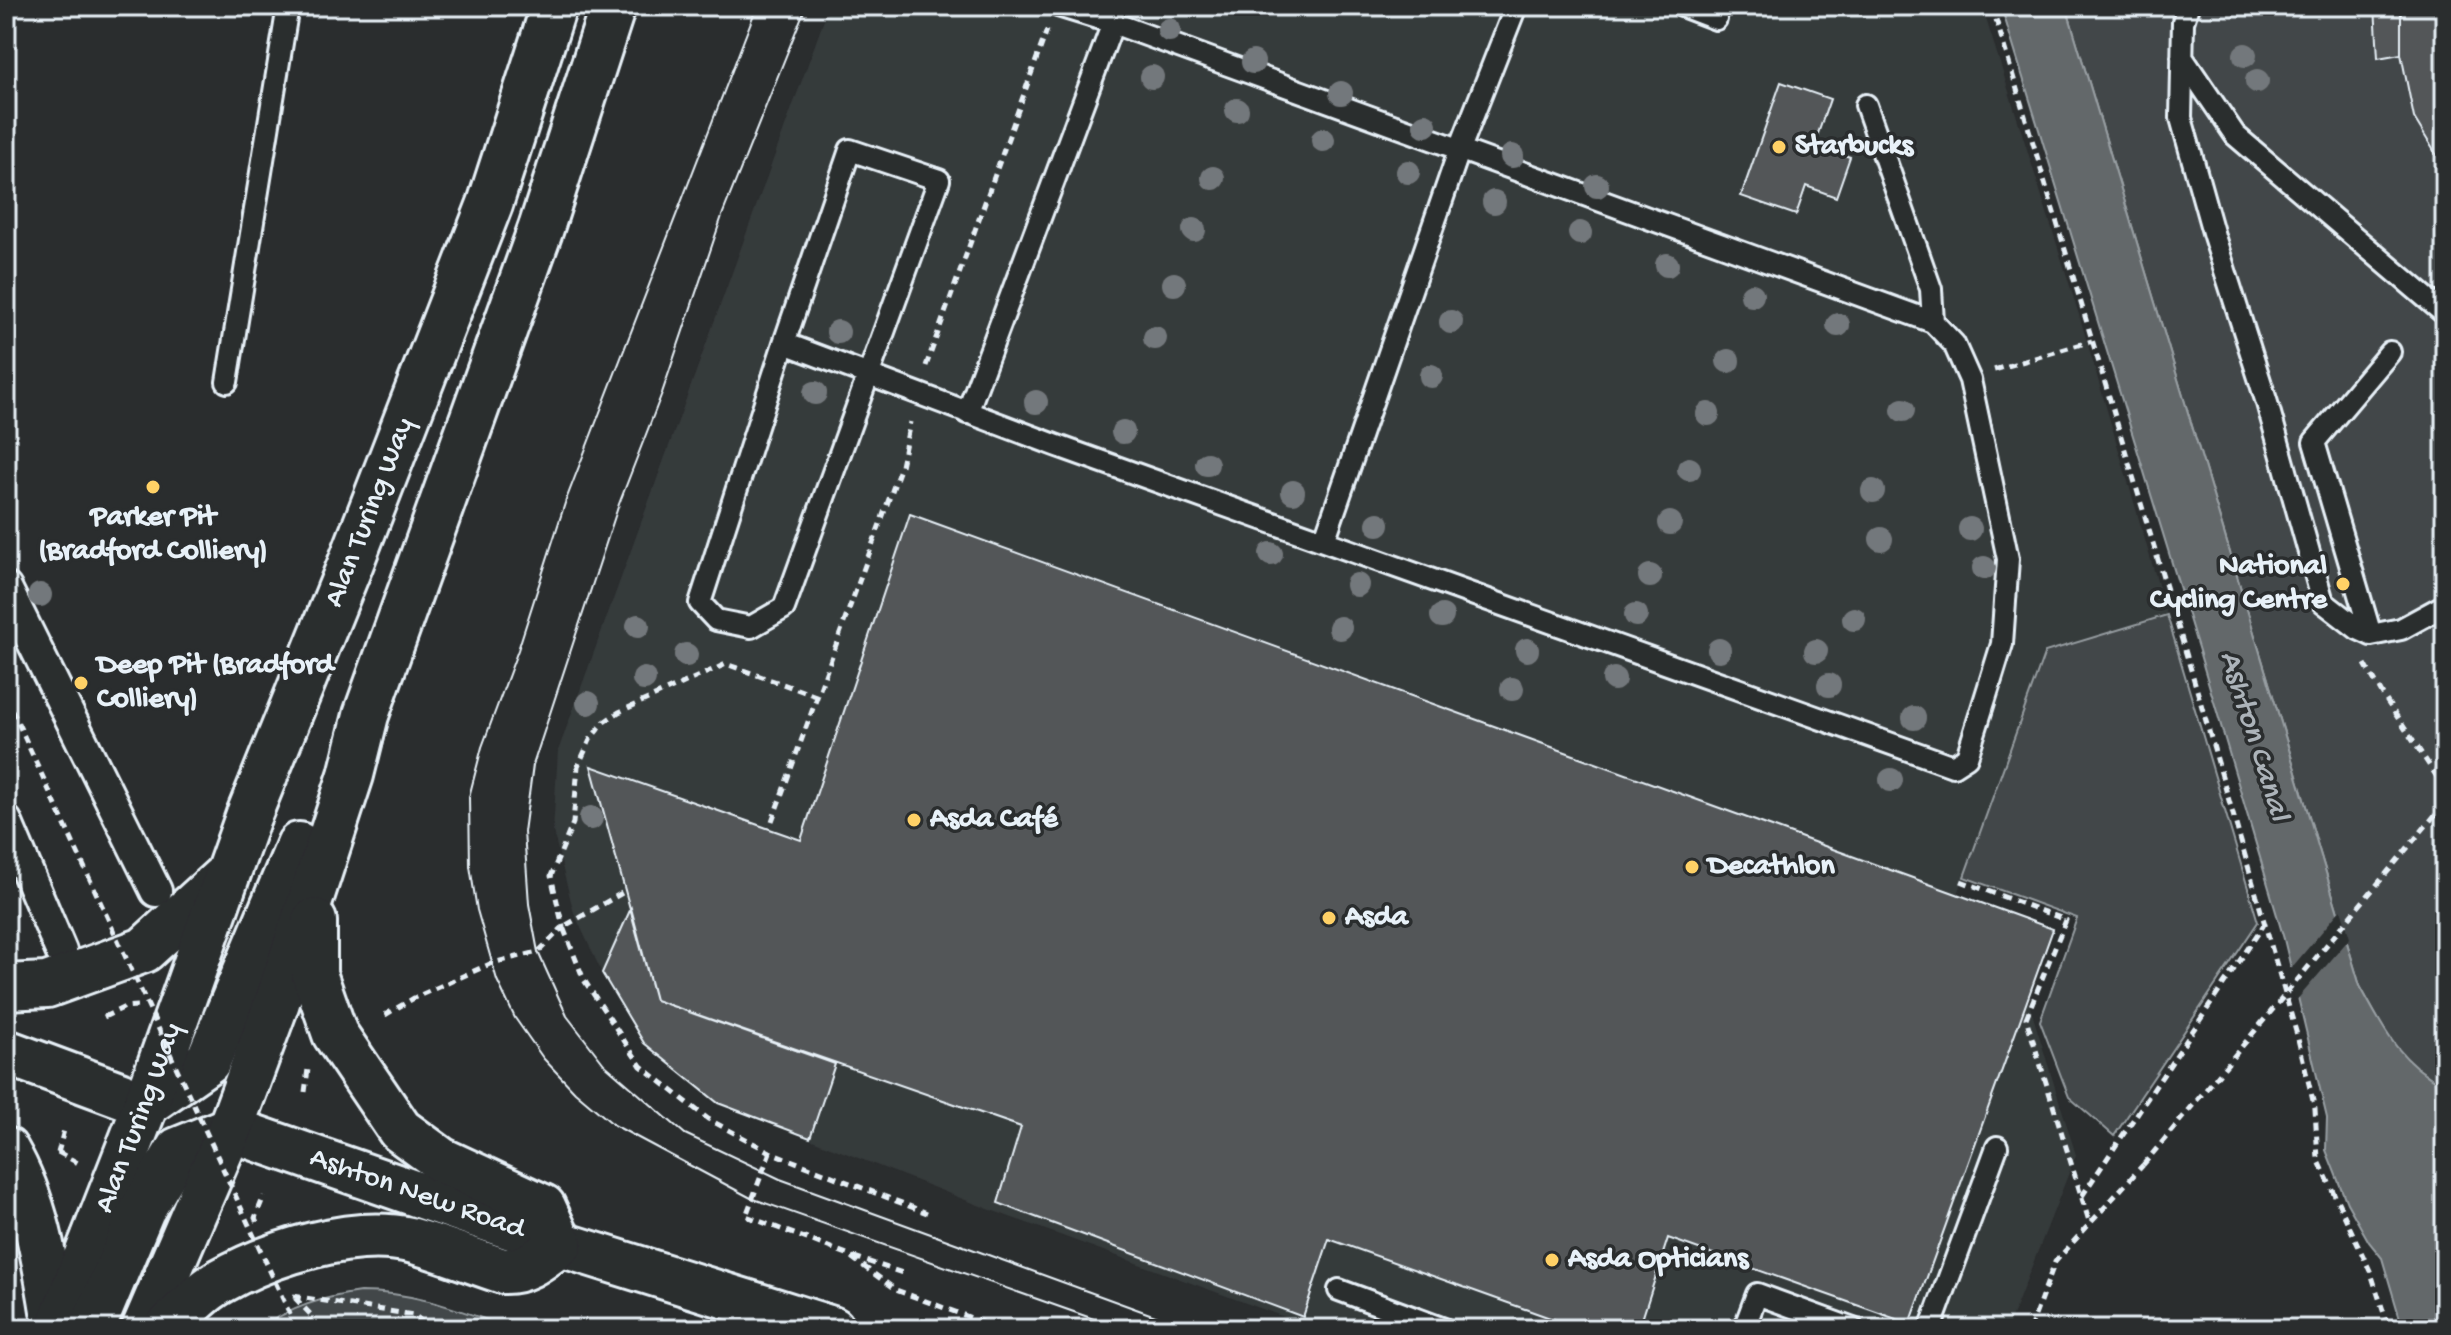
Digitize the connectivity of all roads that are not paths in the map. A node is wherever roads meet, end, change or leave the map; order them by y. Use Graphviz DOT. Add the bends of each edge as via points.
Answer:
graph roads {
  1 [pos="288,6"];
  2 [pos="554,6"];
  3 [pos="613,6"];
  4 [pos="1516,6"];
  5 [pos="1682,6"];
  6 [pos="2188,6"];
  7 [pos="1054,13"];
  8 [pos="1716,19"];
  9 [pos="1113,23"];
  10 [pos="2182,57"];
  11 [pos="1866,105"];
  12 [pos="1459,151"];
  13 [pos="2445,314"];
  14 [pos="1933,322"];
  15 [pos="784,343"];
  16 [pos="2390,352"];
  17 [pos="867,372"];
  18 [pos="227,382"];
  19 [pos="967,413"];
  20 [pos="1324,541"];
  21 [pos="6,588"];
  22 [pos="2445,605"];
  23 [pos="2371,635"];
  24 [pos="366,715"];
  25 [pos="6,821"];
  26 [pos="227,875"];
  27 [pos="314,882"];
  28 [pos="156,891"];
  29 [pos="61,951"];
  30 [pos="6,987"];
  31 [pos="6,1052"];
  32 [pos="146,1104"];
  33 [pos="230,1129"];
  34 [pos="1997,1147"];
  35 [pos="6,1150"];
  36 [pos="560,1244"];
  37 [pos="1339,1290"];
  38 [pos="57,1329"];
  39 [pos="92,1329"];
  40 [pos="144,1329"];
  41 [pos="166,1329"];
  42 [pos="832,1329"];
  43 [pos="1444,1329"];
  44 [pos="1744,1329"];
  45 [pos="1853,1329"];
  46 [pos="1930,1329"];
  1 -- 18 [label="lane"];
  2 -- 26 [label="main road, Alan Turing Way" via="490,204"];
  3 -- 24 [label="main road, Alan Turing Way" via="541,228"];
  4 -- 12 [label="lane"];
  5 -- 8 [label="lane"];
  6 -- 10 [label="lane"];
  7 -- 9 [label="lane"];
  9 -- 12 [label="lane"];
  9 -- 19 [label="lane"];
  10 -- 13 [label="lane" via="2235,135"];
  10 -- 23 [label="lane" via="2181,118 2323,602"];
  11 -- 14 [label="lane" via="1931,289"];
  12 -- 14 [label="lane"];
  12 -- 20 [label="lane"];
  14 -- 20 [label="lane" via="1954,344 1970,380 2008,559 2002,644 1967,757 1953,766"];
  15 -- 17 [label="lane"];
  15 -- 17 [label="lane" via="850,150 939,180"];
  15 -- 17 [label="lane" via="700,603 716,620 751,627 784,608"];
  16 -- 23 [label="lane" via="2314,442"];
  17 -- 19 [label="lane"];
  19 -- 20 [label="lane"];
  21 -- 28 [label="street"];
  22 -- 23 [label="lane" via="2401,629"];
  24 -- 27 [label="main road, Alan Turing Way"];
  24 -- 32 [label="main road" via="323,786 208,1061"];
  25 -- 29 [label="street"];
  26 -- 30 [label="main road" via="144,950 47,985"];
  26 -- 32 [label="main road, Alan Turing Way"];
  27 -- 33 [label="main road, Alan Turing Way"];
  27 -- 36 [label="main road" via="314,974 340,1044 400,1130 441,1160 543,1207"];
  31 -- 32 [label="main road, Ashton New Road"];
  32 -- 33 [label="main road, Ashton New Road"];
  32 -- 38 [label="main road, Alan Turing Way"];
  33 -- 36 [label="main road, Ashton New Road"];
  33 -- 39 [label="main road" via="178,1150 142,1210"];
  33 -- 40 [label="main road, Alan Turing Way"];
  34 -- 46 [label="lane"];
  35 -- 38 [label="main road" via="22,1177 38,1229"];
  36 -- 41 [label="main road" via="533,1264 503,1271 408,1240 345,1238 276,1257 220,1281"];
  36 -- 42 [label="main road, Ashton New Road"];
  37 -- 43 [label="lane"];
  44 -- 45 [label="lane" via="1757,1294"];
}
